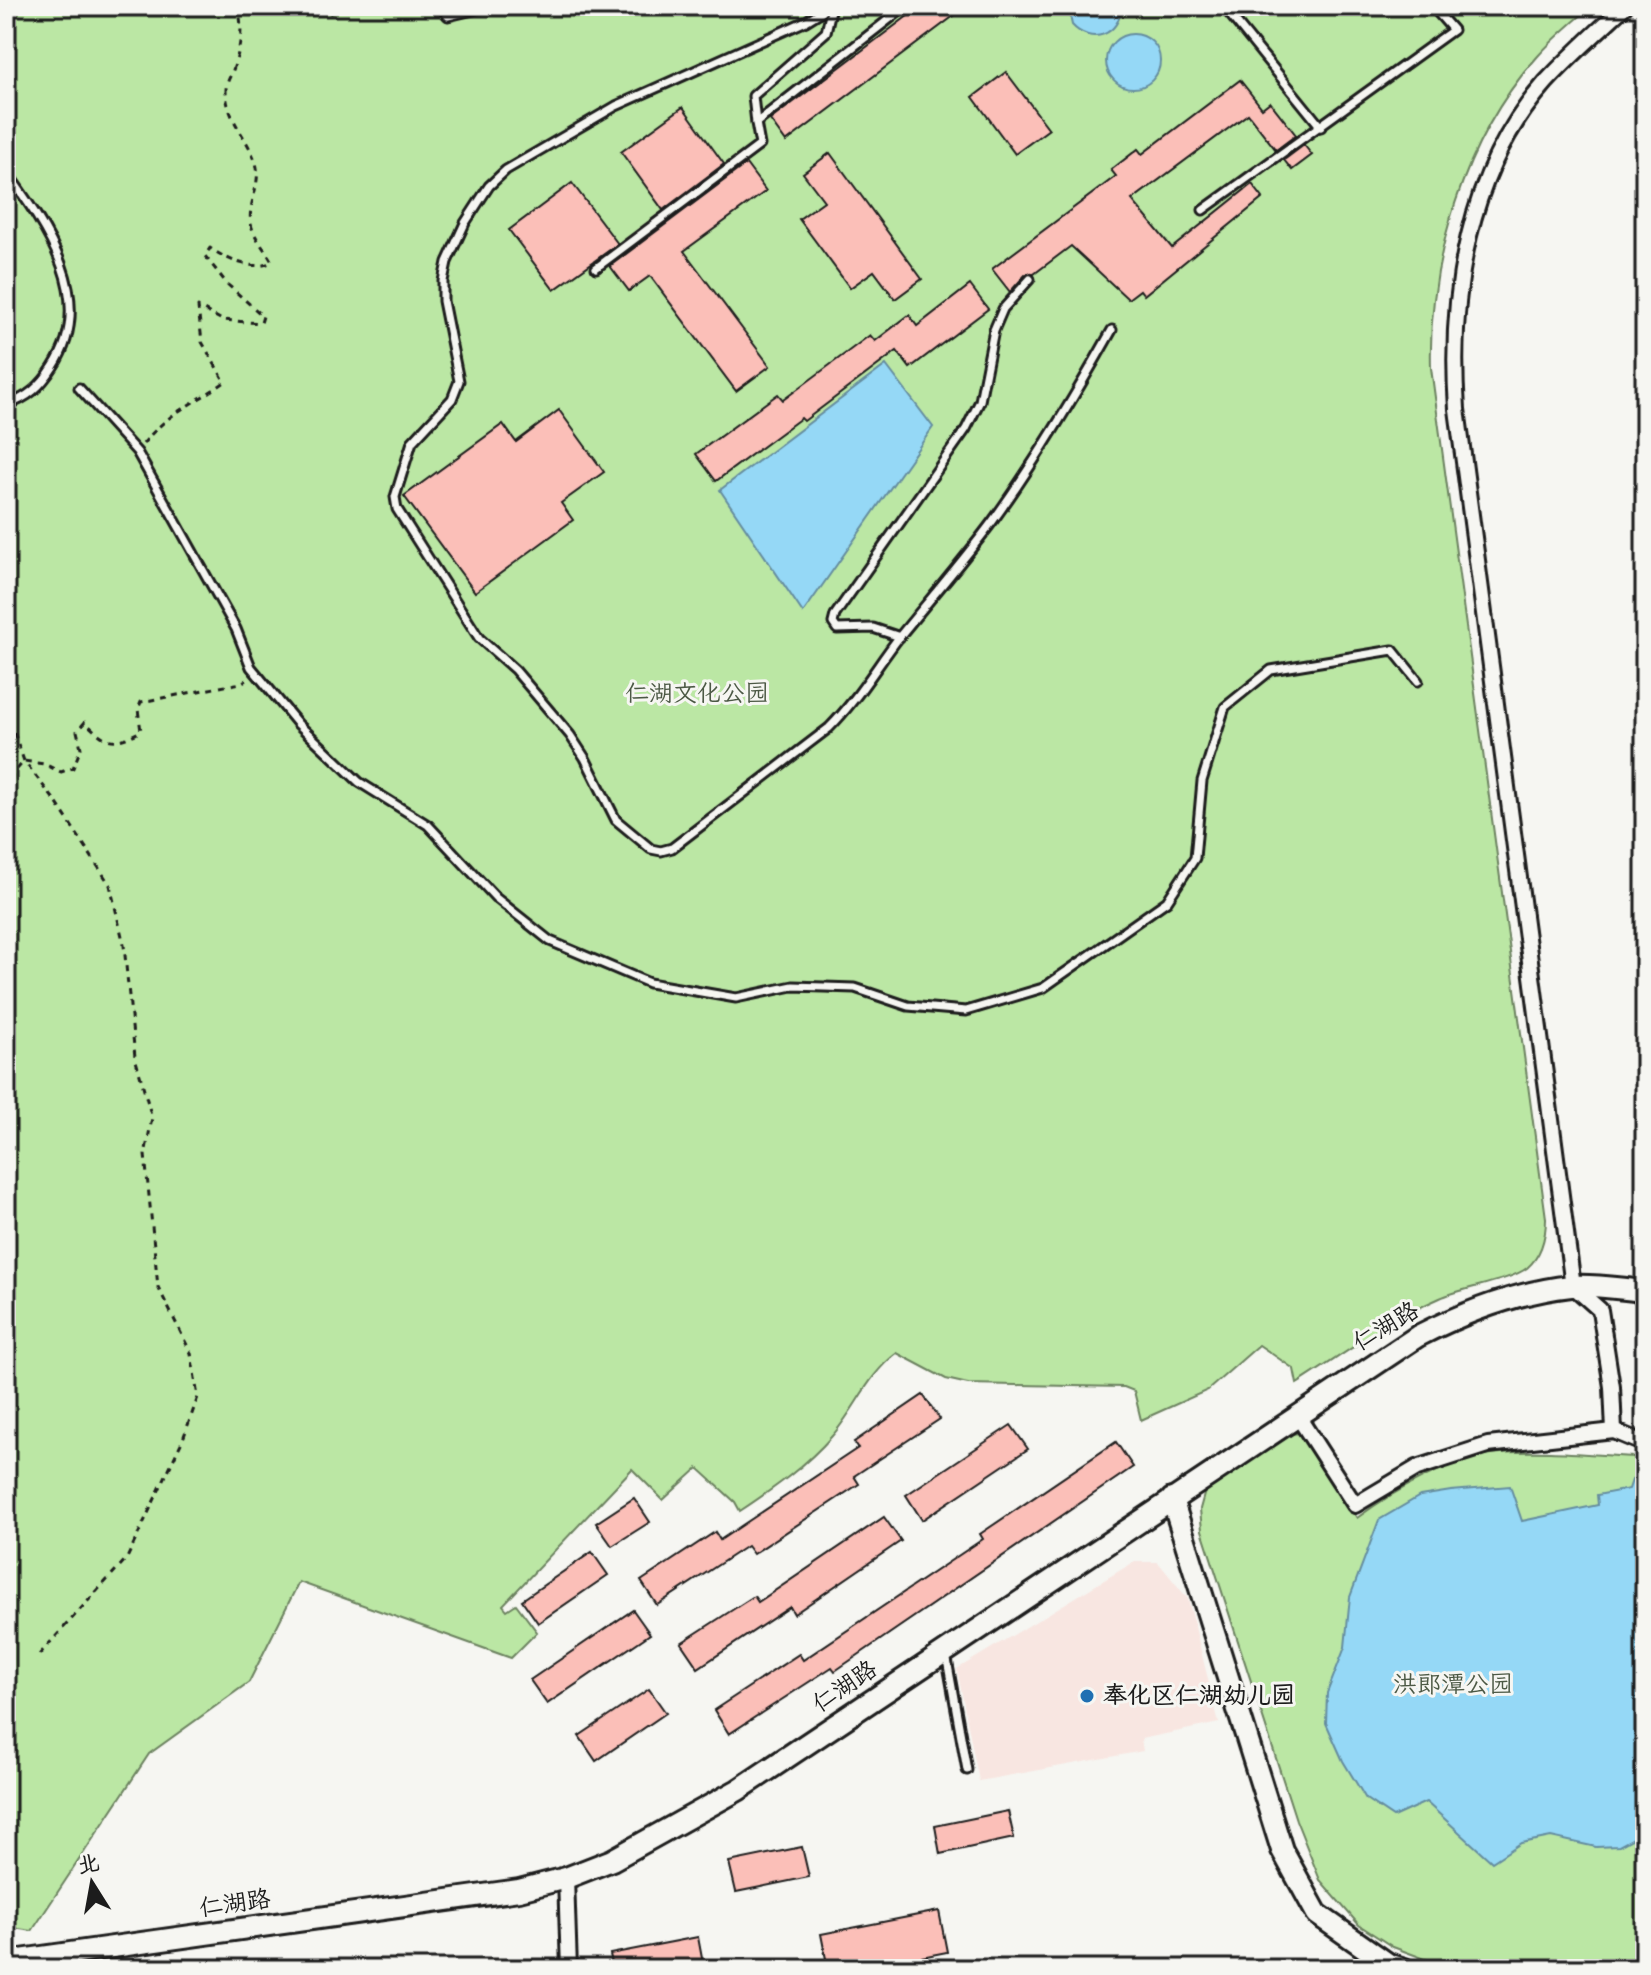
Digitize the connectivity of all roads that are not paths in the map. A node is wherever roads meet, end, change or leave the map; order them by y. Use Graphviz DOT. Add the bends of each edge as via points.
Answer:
graph roads {
  1 [pos="440,6"];
  2 [pos="490,6"];
  3 [pos="831,6"];
  4 [pos="906,6"];
  5 [pos="1223,6"];
  6 [pos="1432,6"];
  7 [pos="1625,6"];
  8 [pos="756,123"];
  9 [pos="1321,127"];
  10 [pos="6,171"];
  11 [pos="1203,210"];
  12 [pos="596,268"];
  13 [pos="1030,279"];
  14 [pos="1112,330"];
  15 [pos="79,388"];
  16 [pos="6,405"];
  17 [pos="900,637"];
  18 [pos="1418,681"];
  19 [pos="1573,1286"];
  20 [pos="1645,1291"];
  21 [pos="1297,1415"];
  22 [pos="1614,1431"];
  23 [pos="1645,1444"];
  24 [pos="1172,1499"];
  25 [pos="946,1651"];
  26 [pos="967,1770"];
  27 [pos="566,1878"];
  28 [pos="6,1962"];
  29 [pos="569,1969"];
  30 [pos="1404,1969"];
  1 -- 2 [label="lane" via="448,16"];
  3 -- 8 [label="lane" via="826,32 753,96"];
  3 -- 17 [label="lane" via="616,106 506,170 489,186 465,223 443,281 459,381 452,399 412,442 395,497 397,509 467,622 570,735 616,820 651,849 672,848 829,728"];
  4 -- 8 [label="lane"];
  5 -- 9 [label="lane"];
  6 -- 9 [label="lane" via="1453,30"];
  7 -- 19 [label="street" via="1545,84 1514,125 1474,216 1455,312 1457,409"];
  8 -- 12 [label="lane" via="760,145"];
  9 -- 11 [label="lane"];
  10 -- 16 [label="lane" via="50,240 66,277 72,311 65,345 44,381"];
  13 -- 17 [label="lane" via="1003,309 994,330 980,401 966,429 835,615 837,629 873,628"];
  14 -- 17 [label="lane" via="1016,487"];
  15 -- 18 [label="lane" via="137,452 256,673 298,724 359,782 428,825 496,898 550,941 649,983 736,998 793,986 855,988 908,1006 966,1011 1043,988 1167,901 1195,858 1202,781 1225,707 1271,670 1393,650"];
  19 -- 20 [label="street, 仁湖路"];
  19 -- 21 [label="street, 仁湖路" via="1504,1301 1438,1326"];
  19 -- 22 [label="street" via="1600,1310"];
  21 -- 22 [label="street" via="1355,1505 1417,1468 1488,1445"];
  21 -- 24 [label="street, 仁湖路"];
  22 -- 23 [label="street"];
  24 -- 25 [label="street, 仁湖路"];
  24 -- 30 [label="street" via="1282,1850 1317,1914 1388,1964"];
  25 -- 26 [label="lane"];
  25 -- 27 [label="street, 仁湖路" via="738,1790 612,1860"];
  27 -- 28 [label="street, 仁湖路" via="519,1890"];
  27 -- 29 [label="street"];
}
